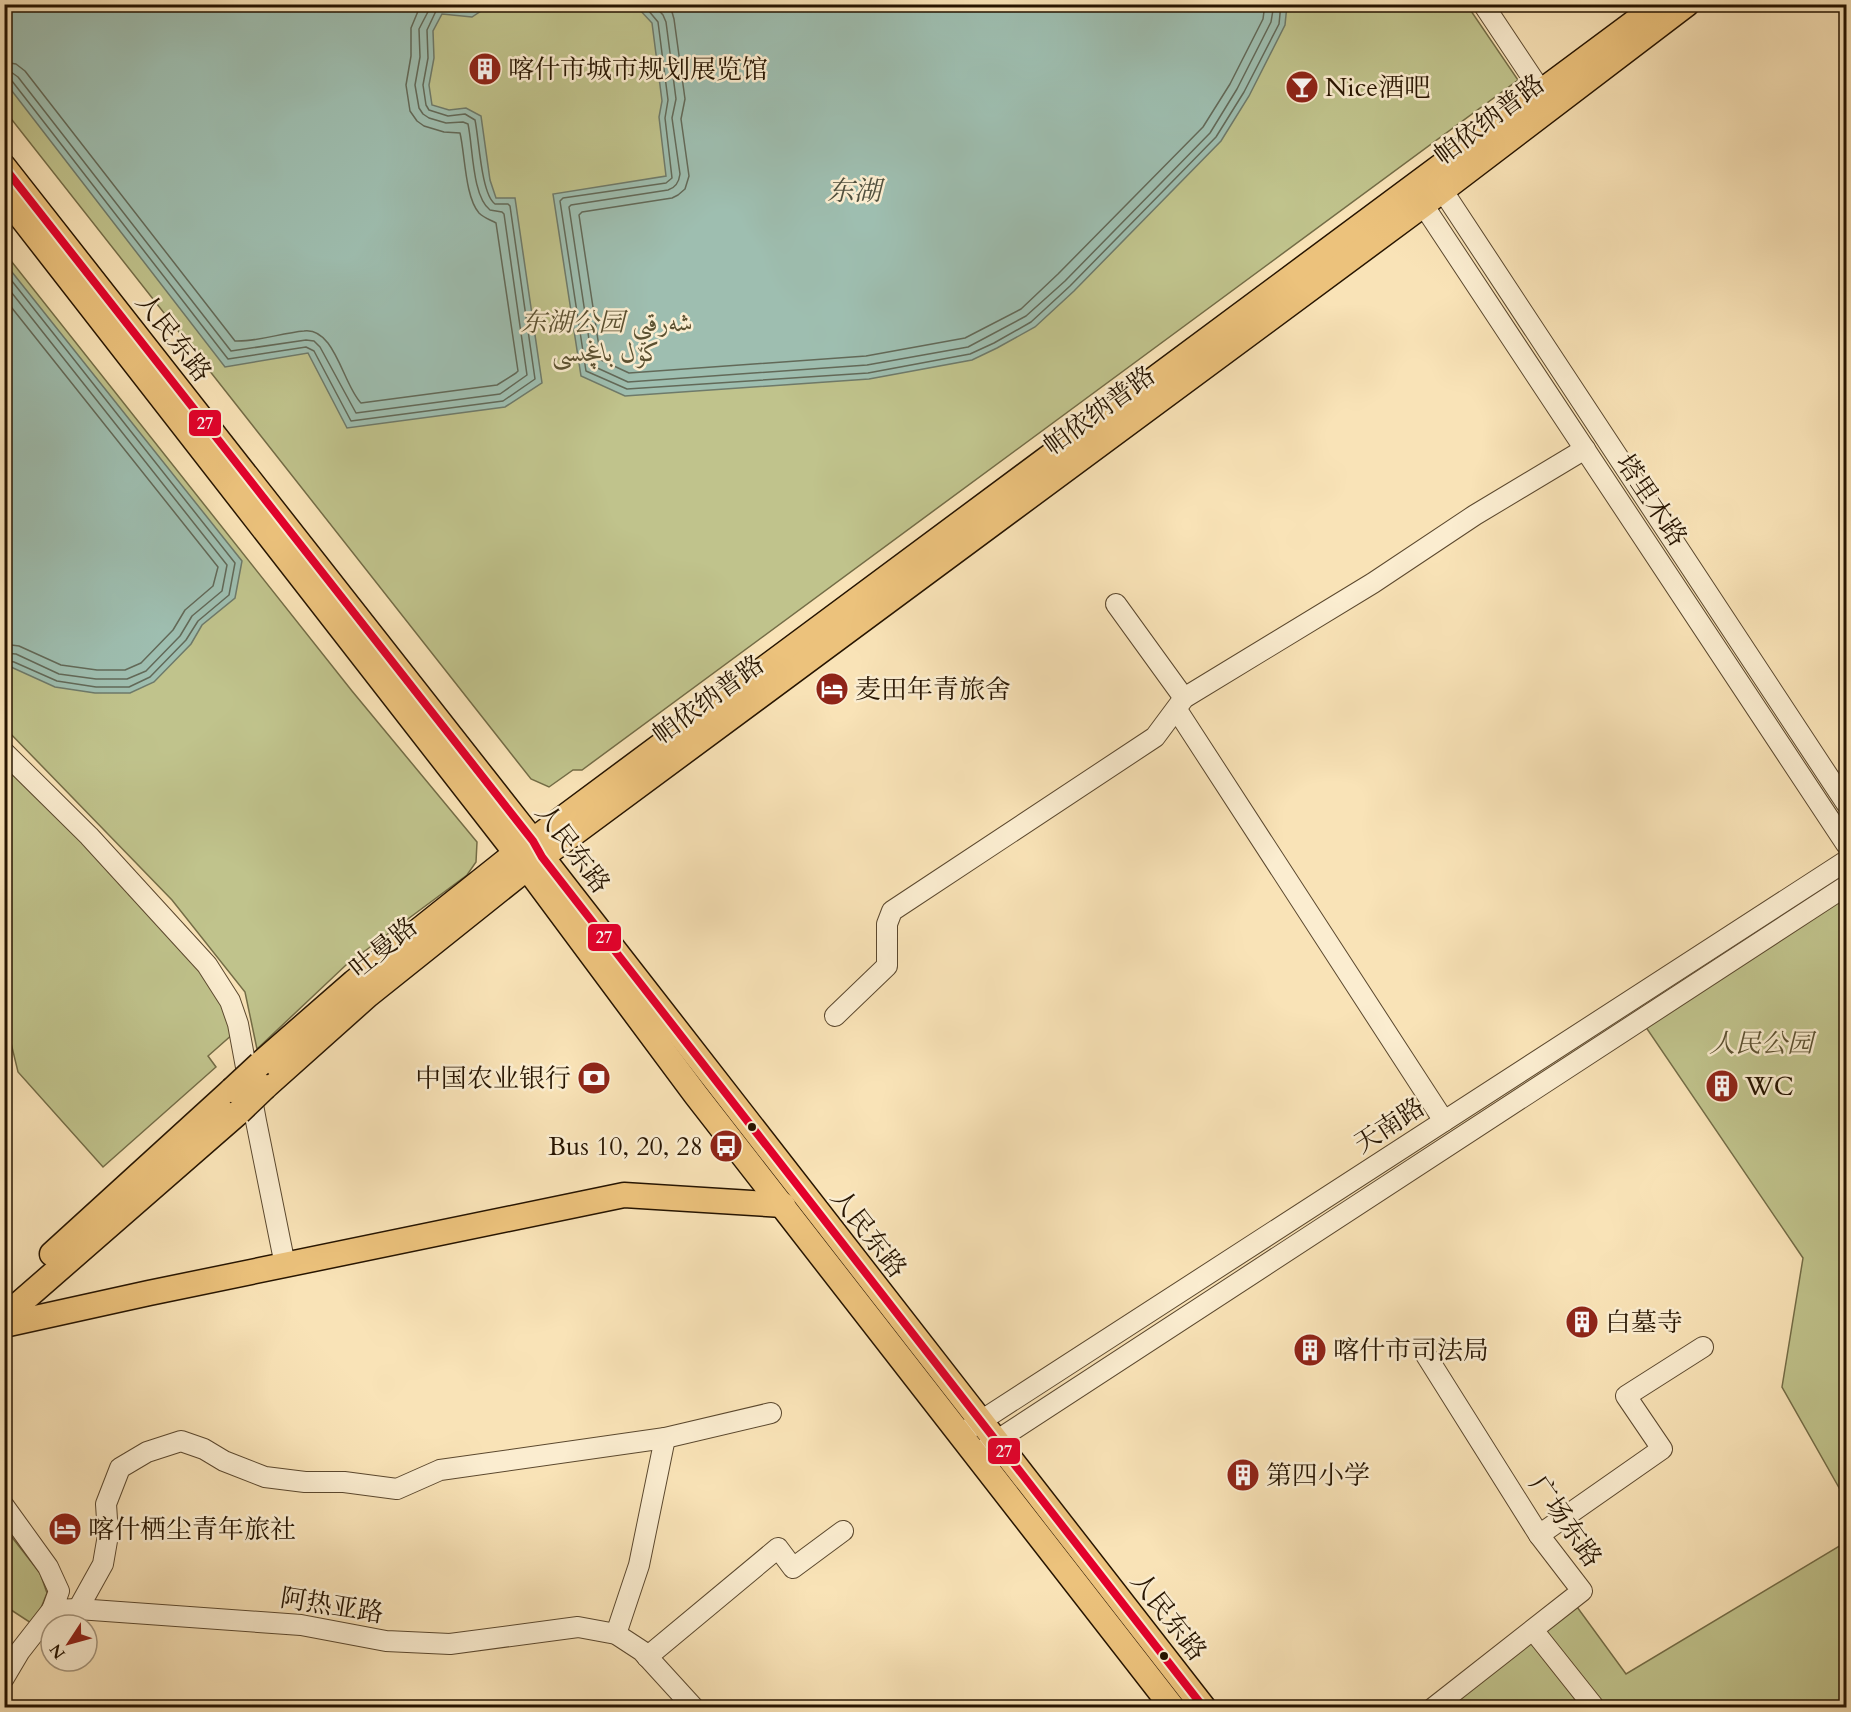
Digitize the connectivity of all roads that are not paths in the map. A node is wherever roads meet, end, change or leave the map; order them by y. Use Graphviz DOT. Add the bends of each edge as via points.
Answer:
graph roads {
  1 [pos="1483,4"];
  2 [pos="1659,4"];
  3 [pos="1687,4"];
  4 [pos="1541,91"];
  5 [pos="4,167"];
  6 [pos="1436,181"];
  7 [pos="4,195"];
  8 [pos="1417,196"];
  9 [pos="1585,449"];
  10 [pos="1116,604"];
  11 [pos="1180,704"];
  12 [pos="4,752"];
  13 [pos="1846,803"];
  14 [pos="1846,844"];
  15 [pos="529,855"];
  16 [pos="1846,861"];
  17 [pos="1846,886"];
  18 [pos="835,1016"];
  19 [pos="236,1101"];
  20 [pos="1444,1121"];
  21 [pos="783,1205"];
  22 [pos="285,1265"];
  23 [pos="4,1298"];
  24 [pos="4,1317"];
  25 [pos="4,1325"];
  26 [pos="1703,1347"];
  27 [pos="1424,1352"];
  28 [pos="771,1413"];
  29 [pos="981,1421"];
  30 [pos="961,1434"];
  31 [pos="665,1438"];
  32 [pos="996,1440"];
  33 [pos="976,1454"];
  34 [pos="4,1506"];
  35 [pos="843,1531"];
  36 [pos="1539,1535"];
  37 [pos="78,1609"];
  38 [pos="52,1610"];
  39 [pos="1533,1630"];
  40 [pos="616,1634"];
  41 [pos="12,1648"];
  42 [pos="647,1657"];
  43 [pos="4,1678"];
  44 [pos="694,1707"];
  45 [pos="1173,1707"];
  46 [pos="1204,1707"];
  47 [pos="1433,1707"];
  48 [pos="1595,1707"];
  1 -- 4 [label="street"];
  2 -- 4 [label="main road, 帕依纳普路"];
  3 -- 6 [label="main road, 帕依纳普路"];
  4 -- 6 [label="main road, 帕依纳普路"];
  5 -- 15 [label="main road, 人民东路"];
  6 -- 8 [label="main road, 帕依纳普路"];
  6 -- 13 [label="street, 塔里木路"];
  7 -- 15 [label="main road, 人民东路"];
  8 -- 9 [label="street, 塔里木路"];
  8 -- 15 [label="main road, 帕依纳普路"];
  9 -- 11 [label="street"];
  9 -- 14 [label="street, 塔里木路"];
  10 -- 11 [label="street"];
  11 -- 18 [label="street" via="1155,737 892,911 886,924 887,966"];
  11 -- 20 [label="street"];
  12 -- 22 [label="street" via="89,836 207,965 230,1001 238,1024"];
  15 -- 19 [label="main road, 吐曼路, bridge" via="368,995 263,1075"];
  15 -- 21 [label="main road, 人民东路" via="696,1095"];
  15 -- 29 [label="main road, 人民东路"];
  16 -- 20 [label="street, 天南路"];
  17 -- 32 [label="street, 天南路"];
  19 -- 23 [label="main road"];
  19 -- 24 [label="main road"];
  20 -- 29 [label="street, 天南路"];
  21 -- 22 [label="main road" via="624,1195"];
  21 -- 30 [label="main road, 人民东路"];
  22 -- 25 [label="main road"];
  26 -- 36 [label="street" via="1626,1396 1662,1449"];
  27 -- 36 [label="street, 广场东路"];
  28 -- 31 [label="street"];
  29 -- 30 [label="street, 天南路"];
  29 -- 32 [label="main road, 人民东路"];
  30 -- 33 [label="main road, 人民东路"];
  31 -- 37 [label="street" via="440,1470 397,1489 265,1476 181,1441 147,1452 120,1468 106,1504 108,1535 103,1564"];
  31 -- 40 [label="street" via="639,1565"];
  32 -- 33 [label="street, 天南路"];
  32 -- 46 [label="main road, 人民东路"];
  33 -- 45 [label="main road, 人民东路"];
  34 -- 38 [label="street" via="48,1567 59,1591"];
  35 -- 42 [label="street" via="793,1568 778,1548"];
  36 -- 39 [label="street, 广场东路" via="1582,1591"];
  37 -- 38 [label="street, 阿热亚路"];
  37 -- 40 [label="street, 阿热亚路" via="301,1625 386,1641 450,1644 578,1627"];
  38 -- 41 [label="street"];
  39 -- 47 [label="street, 广场东路"];
  39 -- 48 [label="street"];
  40 -- 42 [label="street, 阿热亚路"];
  41 -- 43 [label="street"];
  42 -- 44 [label="street, 阿热亚路"];
}
